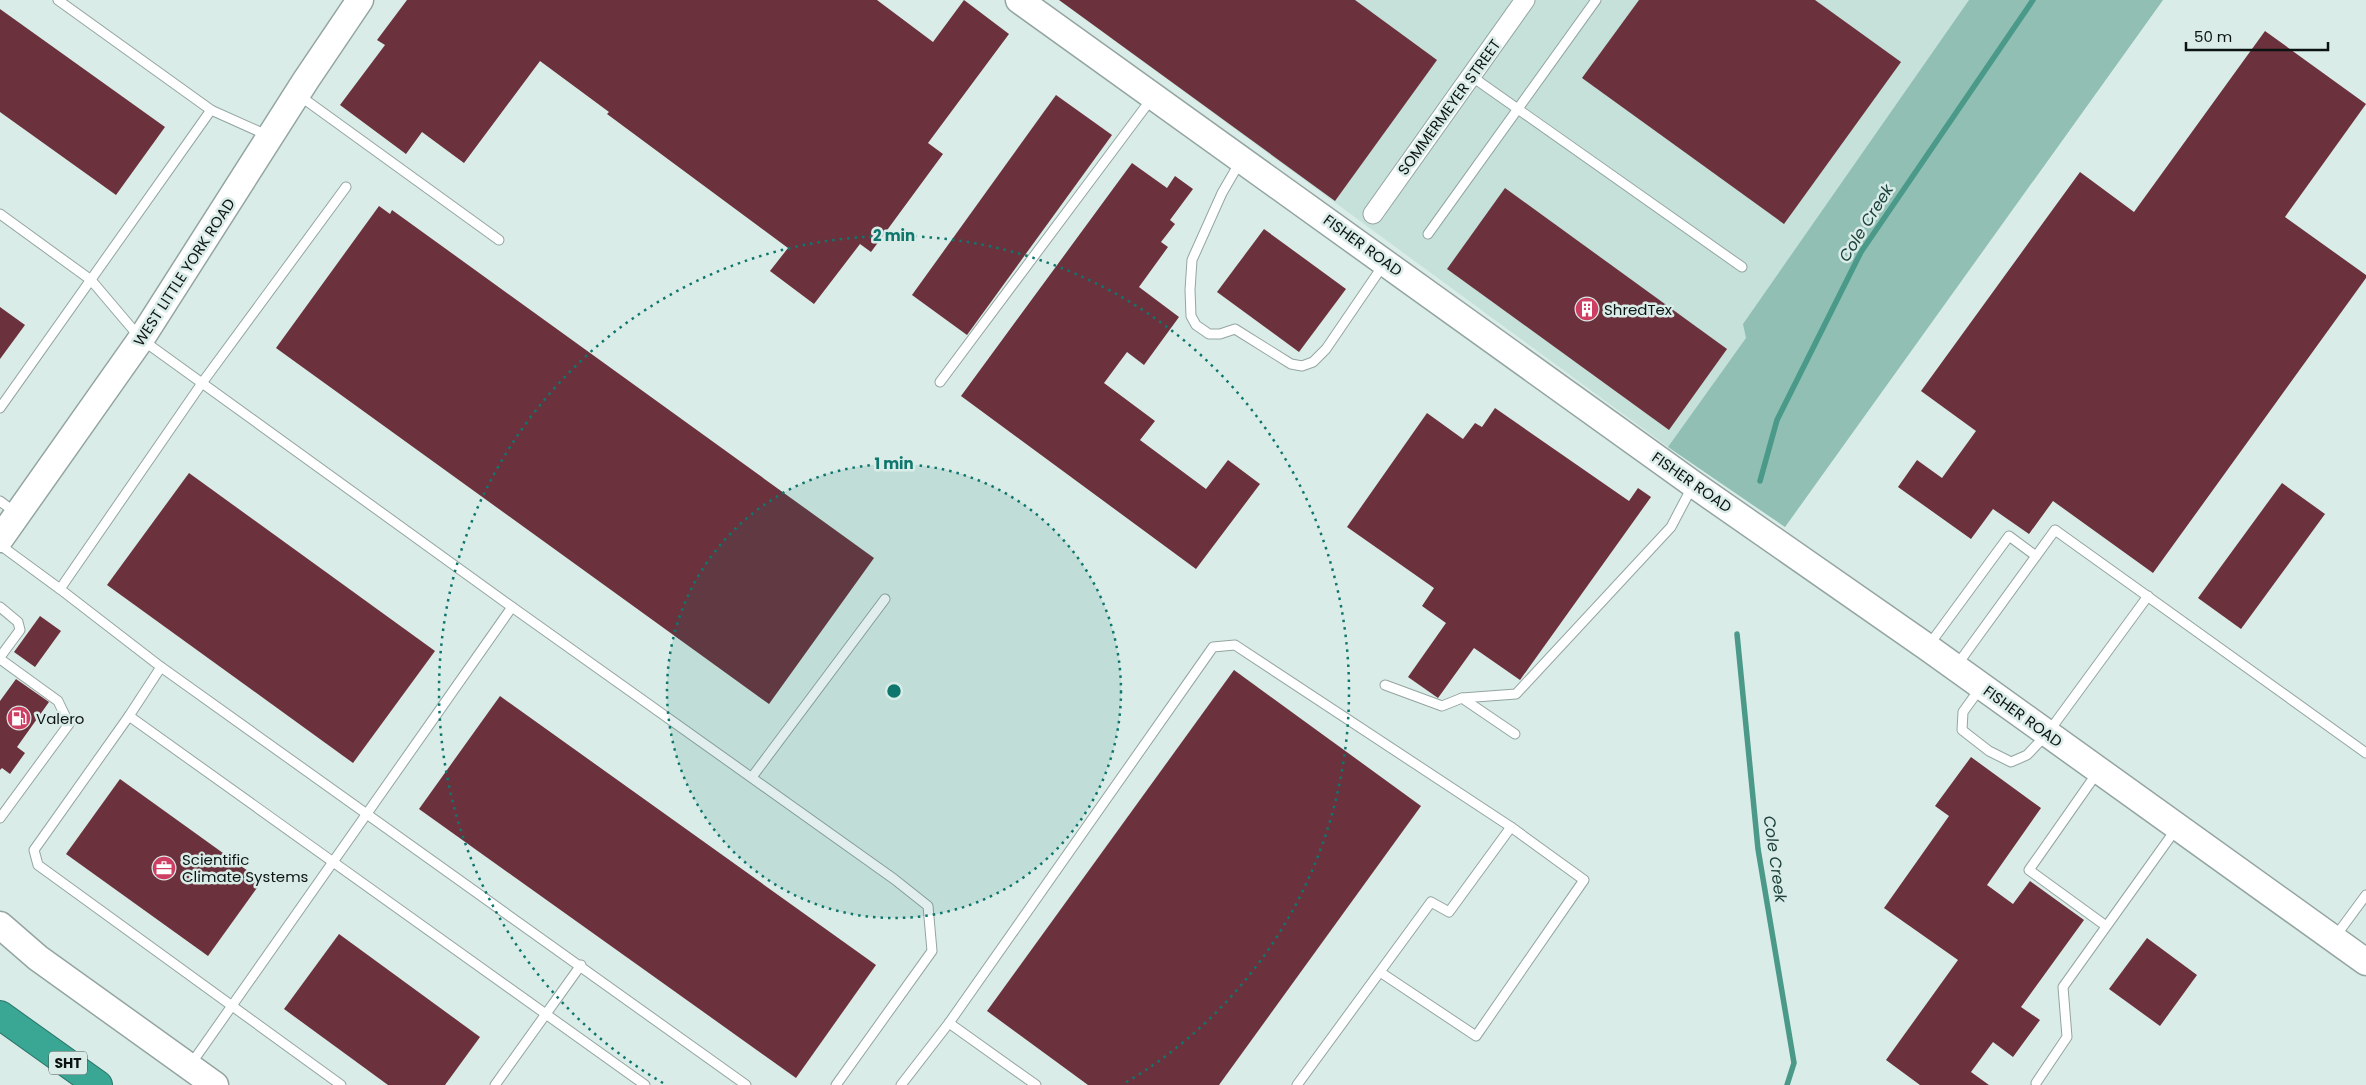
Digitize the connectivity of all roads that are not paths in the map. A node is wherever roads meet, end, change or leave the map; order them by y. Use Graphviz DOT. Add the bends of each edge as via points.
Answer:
graph roads {
  1 [pos="58,0"];
  2 [pos="360,0"];
  3 [pos="1019,0"];
  4 [pos="1596,0"];
  5 [pos="1522,1"];
  6 [pos="1471,76"];
  7 [pos="298,94"];
  8 [pos="1153,96"];
  9 [pos="1518,109"];
  10 [pos="211,110"];
  11 [pos="271,137"];
  12 [pos="1242,158"];
  13 [pos="346,187"];
  14 [pos="0,214"];
  15 [pos="1373,214"];
  16 [pos="1428,234"];
  17 [pos="499,240"];
  18 [pos="1386,262"];
  19 [pos="1742,267"];
  20 [pos="91,280"];
  21 [pos="142,339"];
  22 [pos="940,382"];
  23 [pos="202,383"];
  24 [pos="0,408"];
  25 [pos="1693,484"];
  26 [pos="9,508"];
  27 [pos="0,539"];
  28 [pos="0,546"];
  29 [pos="2036,556"];
  30 [pos="60,589"];
  31 [pos="2148,596"];
  32 [pos="885,599"];
  33 [pos="0,607"];
  34 [pos="512,607"];
  35 [pos="1927,647"];
  36 [pos="2,659"];
  37 [pos="161,667"];
  38 [pos="1955,667"];
  39 [pos="0,671"];
  40 [pos="1385,685"];
  41 [pos="1981,686"];
  42 [pos="1462,698"];
  43 [pos="129,716"];
  44 [pos="1515,734"];
  45 [pos="2047,734"];
  46 [pos="2366,753"];
  47 [pos="2098,770"];
  48 [pos="752,777"];
  49 [pos="367,814"];
  50 [pos="0,818"];
  51 [pos="1511,826"];
  52 [pos="2177,827"];
  53 [pos="333,862"];
  54 [pos="2366,895"];
  55 [pos="0,925"];
  56 [pos="2106,926"];
  57 [pos="2333,940"];
  58 [pos="2366,962"];
  59 [pos="581,966"];
  60 [pos="1380,972"];
  61 [pos="232,1006"];
  62 [pos="546,1014"];
  63 [pos="0,1015"];
  64 [pos="949,1022"];
  65 [pos="190,1067"];
  66 [pos="2036,1083"];
  67 [pos="98,1085"];
  68 [pos="215,1085"];
  69 [pos="342,1085"];
  70 [pos="495,1085"];
  71 [pos="646,1085"];
  72 [pos="746,1085"];
  73 [pos="836,1085"];
  74 [pos="901,1085"];
  75 [pos="1036,1085"];
  76 [pos="1297,1085"];
  1 -- 10 [label="lane"];
  2 -- 7 [label="street, WEST LITTLE YORK ROAD"];
  3 -- 8 [label="street, FISHER ROAD"];
  4 -- 9 [label="lane"];
  5 -- 6 [label="street, SOMMERMEYER STREET"];
  6 -- 9 [label="lane"];
  6 -- 15 [label="street, SOMMERMEYER STREET"];
  7 -- 11 [label="street, WEST LITTLE YORK ROAD"];
  7 -- 17 [label="lane"];
  8 -- 12 [label="street, FISHER ROAD"];
  8 -- 22 [label="lane"];
  9 -- 16 [label="lane"];
  9 -- 19 [label="lane"];
  10 -- 11 [label="lane"];
  10 -- 20 [label="lane"];
  11 -- 21 [label="street, WEST LITTLE YORK ROAD"];
  12 -- 18 [label="street, FISHER ROAD"];
  12 -- 18 [label="lane" via="1222,193 1192,260 1191,316 1196,325 1209,334 1235,329 1290,364 1302,366 1313,362 1326,349"];
  13 -- 23 [label="lane"];
  14 -- 20 [label="lane"];
  18 -- 25 [label="street, FISHER ROAD"];
  20 -- 21 [label="lane"];
  20 -- 24 [label="lane"];
  21 -- 23 [label="lane"];
  21 -- 26 [label="street, WEST LITTLE YORK ROAD"];
  23 -- 30 [label="lane"];
  23 -- 34 [label="lane"];
  25 -- 35 [label="street, FISHER ROAD"];
  25 -- 42 [label="lane" via="1671,527 1516,694"];
  26 -- 27 [label="street, WEST LITTLE YORK ROAD"];
  28 -- 30 [label="lane"];
  29 -- 31 [label="lane" via="2055,530"];
  29 -- 35 [label="lane" via="2009,536"];
  29 -- 38 [label="lane"];
  30 -- 37 [label="lane"];
  31 -- 45 [label="lane"];
  31 -- 46 [label="lane"];
  32 -- 48 [label="lane"];
  33 -- 36 [label="lane" via="18,622 20,630"];
  34 -- 48 [label="lane"];
  34 -- 49 [label="lane"];
  35 -- 38 [label="street, FISHER ROAD"];
  36 -- 39 [label="lane"];
  36 -- 50 [label="lane" via="58,702 69,724"];
  37 -- 43 [label="lane"];
  37 -- 49 [label="lane"];
  38 -- 41 [label="street, FISHER ROAD"];
  40 -- 42 [label="lane" via="1442,706"];
  41 -- 45 [label="street, FISHER ROAD"];
  41 -- 45 [label="lane" via="1963,712 1962,730 1988,751 2011,762 2027,755"];
  42 -- 44 [label="lane"];
  43 -- 53 [label="lane"];
  43 -- 61 [label="lane" via="34,850 38,865"];
  45 -- 47 [label="street, FISHER ROAD"];
  47 -- 52 [label="street, FISHER ROAD"];
  47 -- 56 [label="lane" via="2029,870"];
  48 -- 73 [label="lane" via="928,906 932,950"];
  49 -- 53 [label="lane"];
  49 -- 59 [label="lane"];
  51 -- 60 [label="lane" via="1449,912 1431,902"];
  51 -- 60 [label="lane" via="1584,880 1476,1036"];
  51 -- 64 [label="lane" via="1235,645 1213,647"];
  52 -- 56 [label="lane"];
  52 -- 57 [label="street, FISHER ROAD"];
  53 -- 61 [label="lane"];
  53 -- 62 [label="lane"];
  54 -- 57 [label="lane"];
  55 -- 65 [label="street" via="38,958"];
  56 -- 66 [label="lane" via="2063,987 2067,1037"];
  57 -- 58 [label="street, FISHER ROAD"];
  59 -- 62 [label="lane"];
  59 -- 72 [label="lane"];
  60 -- 76 [label="lane"];
  61 -- 65 [label="lane"];
  61 -- 69 [label="lane"];
  62 -- 70 [label="lane"];
  62 -- 71 [label="lane"];
  63 -- 67 [label="highway, SHT"];
  64 -- 74 [label="lane"];
  64 -- 75 [label="lane"];
  65 -- 68 [label="street"];
}
